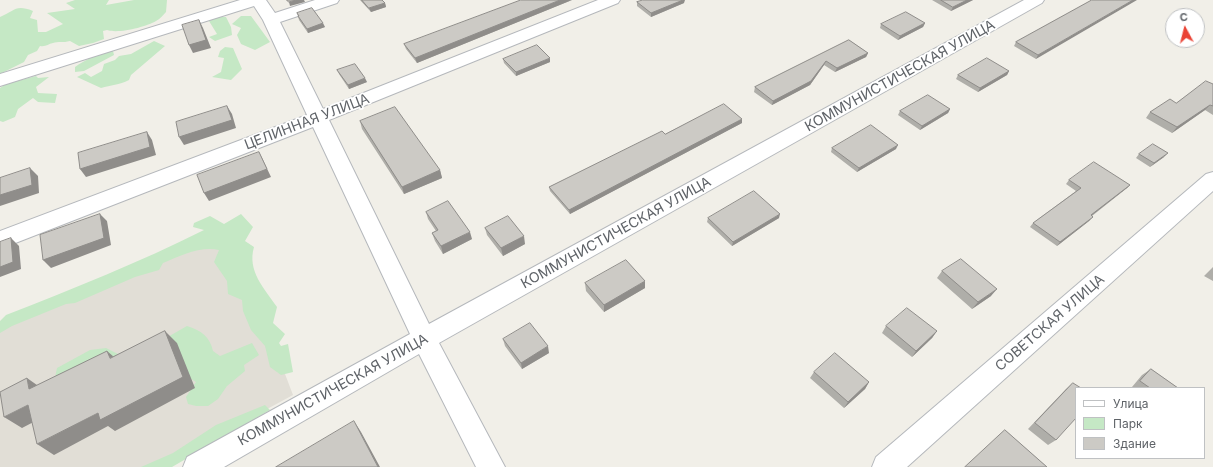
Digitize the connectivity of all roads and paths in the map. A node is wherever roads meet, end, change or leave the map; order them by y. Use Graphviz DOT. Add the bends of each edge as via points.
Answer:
graph roads {
  1 [pos="257,0"];
  2 [pos="331,0"];
  3 [pos="612,0"];
  4 [pos="1036,0"];
  5 [pos="271,20"];
  6 [pos="0,80"];
  7 [pos="317,118"];
  8 [pos="1213,179"];
  9 [pos="0,240"];
  10 [pos="424,339"];
  11 [pos="197,467"];
  12 [pos="491,467"];
  13 [pos="886,467"];
  1 -- 5 [label="street"];
  1 -- 6 [label="street"];
  2 -- 5 [label="street"];
  3 -- 7 [label="street, ЦЕЛИННАЯ УЛИЦА"];
  4 -- 10 [label="street, КОММУНИСТИЧЕСКАЯ УЛИЦА"];
  5 -- 7 [label="street"];
  7 -- 9 [label="street, ЦЕЛИННАЯ УЛИЦА"];
  7 -- 10 [label="street"];
  8 -- 13 [label="street, СОВЕТСКАЯ УЛИЦА"];
  10 -- 11 [label="street, КОММУНИСТИЧЕСКАЯ УЛИЦА"];
  10 -- 12 [label="street"];
}
